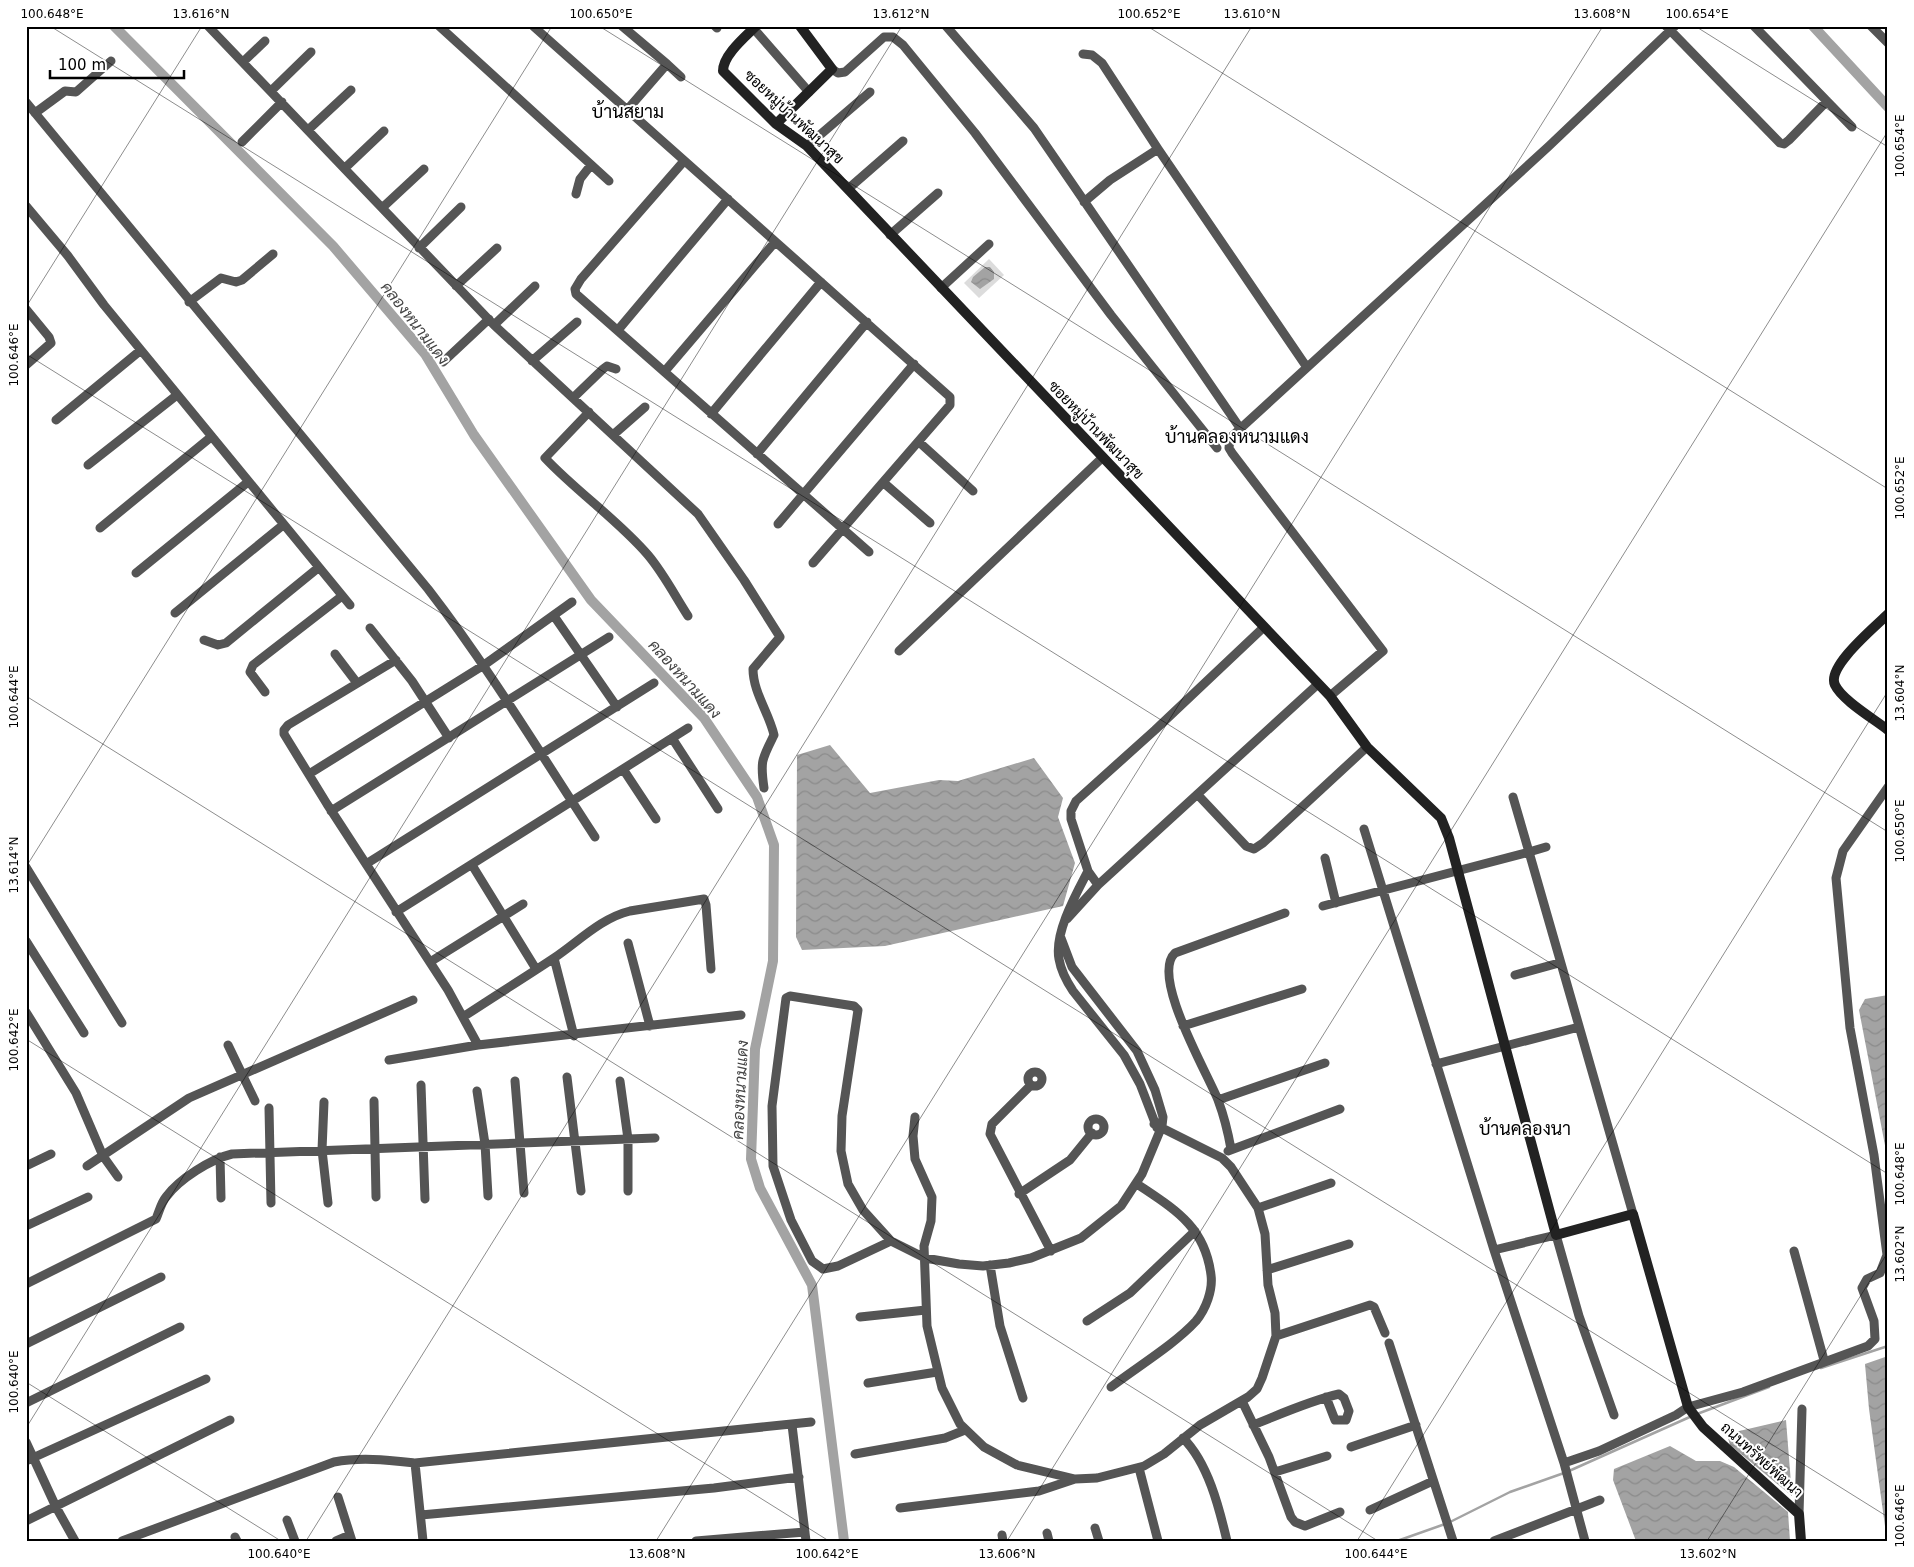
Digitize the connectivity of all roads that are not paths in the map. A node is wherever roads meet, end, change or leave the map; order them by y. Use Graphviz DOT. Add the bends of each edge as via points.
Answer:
graph roads {
  1 [pos="208,26"];
  2 [pos="439,26"];
  3 [pos="533,26"];
  4 [pos="622,26"];
  5 [pos="800,26"];
  6 [pos="946,26"];
  7 [pos="1754,26"];
  8 [pos="1871,26"];
  9 [pos="755,28"];
  10 [pos="1670,28"];
  11 [pos="265,40"];
  12 [pos="1888,43"];
  13 [pos="311,52"];
  14 [pos="1083,54"];
  15 [pos="111,62"];
  16 [pos="243,62"];
  17 [pos="667,64"];
  18 [pos="832,69"];
  19 [pos="681,77"];
  20 [pos="270,90"];
  21 [pos="351,90"];
  22 [pos="809,92"];
  23 [pos="870,92"];
  24 [pos="1827,101"];
  25 [pos="26,102"];
  26 [pos="282,102"];
  27 [pos="627,110"];
  28 [pos="35,113"];
  29 [pos="776,124"];
  30 [pos="1852,126"];
  31 [pos="308,130"];
  32 [pos="384,131"];
  33 [pos="904,141"];
  34 [pos="242,142"];
  35 [pos="807,146"];
  36 [pos="1158,149"];
  37 [pos="684,161"];
  38 [pos="591,165"];
  39 [pos="344,168"];
  40 [pos="424,169"];
  41 [pos="609,181"];
  42 [pos="849,189"];
  43 [pos="938,193"];
  44 [pos="576,194"];
  45 [pos="728,200"];
  46 [pos="1084,202"];
  47 [pos="26,206"];
  48 [pos="461,207"];
  49 [pos="382,208"];
  50 [pos="891,235"];
  51 [pos="775,242"];
  52 [pos="988,244"];
  53 [pos="419,248"];
  54 [pos="497,248"];
  55 [pos="273,254"];
  56 [pos="821,282"];
  57 [pos="456,286"];
  58 [pos="535,286"];
  59 [pos="941,288"];
  60 [pos="189,302"];
  61 [pos="26,309"];
  62 [pos="491,322"];
  63 [pos="577,322"];
  64 [pos="868,322"];
  65 [pos="618,330"];
  66 [pos="141,350"];
  67 [pos="532,361"];
  68 [pos="444,362"];
  69 [pos="914,364"];
  70 [pos="26,365"];
  71 [pos="1306,366"];
  72 [pos="616,369"];
  73 [pos="665,371"];
  74 [pos="177,394"];
  75 [pos="573,398"];
  76 [pos="645,407"];
  77 [pos="589,412"];
  78 [pos="711,414"];
  79 [pos="56,420"];
  80 [pos="1240,428"];
  81 [pos="613,435"];
  82 [pos="211,437"];
  83 [pos="919,442"];
  84 [pos="1217,448"];
  85 [pos="757,454"];
  86 [pos="1102,458"];
  87 [pos="88,465"];
  88 [pos="248,482"];
  89 [pos="884,483"];
  90 [pos="973,491"];
  91 [pos="804,494"];
  92 [pos="930,523"];
  93 [pos="778,524"];
  94 [pos="283,525"];
  95 [pos="100,528"];
  96 [pos="843,530"];
  97 [pos="870,552"];
  98 [pos="813,563"];
  99 [pos="318,568"];
  100 [pos="136,573"];
  101 [pos="342,596"];
  102 [pos="572,602"];
  103 [pos="350,605"];
  104 [pos="175,613"];
  105 [pos="1888,614"];
  106 [pos="554,616"];
  107 [pos="688,616"];
  108 [pos="1264,627"];
  109 [pos="370,628"];
  110 [pos="609,637"];
  111 [pos="204,640"];
  112 [pos="899,651"];
  113 [pos="335,654"];
  114 [pos="582,654"];
  115 [pos="396,660"];
  116 [pos="484,665"];
  117 [pos="357,683"];
  118 [pos="654,683"];
  119 [pos="1318,684"];
  120 [pos="265,692"];
  121 [pos="1330,696"];
  122 [pos="508,701"];
  123 [pos="425,702"];
  124 [pos="617,707"];
  125 [pos="688,728"];
  126 [pos="1888,730"];
  127 [pos="449,738"];
  128 [pos="672,738"];
  129 [pos="1367,747"];
  130 [pos="542,754"];
  131 [pos="623,769"];
  132 [pos="309,774"];
  133 [pos="1888,787"];
  134 [pos="764,788"];
  135 [pos="1198,795"];
  136 [pos="1513,797"];
  137 [pos="572,802"];
  138 [pos="718,809"];
  139 [pos="331,811"];
  140 [pos="656,819"];
  141 [pos="1364,829"];
  142 [pos="595,837"];
  143 [pos="1546,847"];
  144 [pos="1529,852"];
  145 [pos="1325,858"];
  146 [pos="366,864"];
  147 [pos="472,865"];
  148 [pos="26,867"];
  149 [pos="1088,871"];
  150 [pos="1456,872"];
  151 [pos="1098,885"];
  152 [pos="1382,890"];
  153 [pos="1336,903"];
  154 [pos="523,904"];
  155 [pos="1324,906"];
  156 [pos="396,912"];
  157 [pos="1285,913"];
  158 [pos="503,916"];
  159 [pos="1067,919"];
  160 [pos="1061,938"];
  161 [pos="26,941"];
  162 [pos="628,943"];
  163 [pos="554,958"];
  164 [pos="430,962"];
  165 [pos="1559,962"];
  166 [pos="536,969"];
  167 [pos="711,969"];
  168 [pos="1515,975"];
  169 [pos="1302,989"];
  170 [pos="413,1000"];
  171 [pos="26,1012"];
  172 [pos="741,1016"];
  173 [pos="463,1017"];
  174 [pos="122,1023"];
  175 [pos="650,1026"];
  176 [pos="1183,1026"];
  177 [pos="1579,1027"];
  178 [pos="84,1033"];
  179 [pos="574,1036"];
  180 [pos="228,1045"];
  181 [pos="478,1045"];
  182 [pos="1504,1047"];
  183 [pos="389,1060"];
  184 [pos="1325,1063"];
  185 [pos="1436,1064"];
  186 [pos="242,1073"];
  187 [pos="567,1077"];
  188 [pos="514,1081"];
  189 [pos="620,1081"];
  190 [pos="421,1085"];
  191 [pos="1031,1085"];
  192 [pos="477,1091"];
  193 [pos="374,1100"];
  194 [pos="1218,1100"];
  195 [pos="255,1101"];
  196 [pos="324,1102"];
  197 [pos="269,1108"];
  198 [pos="1340,1108"];
  199 [pos="915,1117"];
  200 [pos="1158,1130"];
  201 [pos="1092,1133"];
  202 [pos="655,1138"];
  203 [pos="628,1139"];
  204 [pos="576,1141"];
  205 [pos="518,1143"];
  206 [pos="485,1144"];
  207 [pos="422,1146"];
  208 [pos="374,1148"];
  209 [pos="1231,1149"];
  210 [pos="322,1150"];
  211 [pos="271,1152"];
  212 [pos="50,1154"];
  213 [pos="103,1156"];
  214 [pos="1219,1156"];
  215 [pos="220,1157"];
  216 [pos="26,1166"];
  217 [pos="87,1166"];
  218 [pos="118,1177"];
  219 [pos="1331,1183"];
  220 [pos="1137,1184"];
  221 [pos="581,1191"];
  222 [pos="628,1191"];
  223 [pos="524,1193"];
  224 [pos="1019,1194"];
  225 [pos="88,1196"];
  226 [pos="376,1196"];
  227 [pos="488,1196"];
  228 [pos="221,1198"];
  229 [pos="425,1198"];
  230 [pos="271,1202"];
  231 [pos="328,1203"];
  232 [pos="1258,1208"];
  233 [pos="1633,1214"];
  234 [pos="26,1226"];
  235 [pos="1195,1231"];
  236 [pos="1556,1235"];
  237 [pos="891,1241"];
  238 [pos="1350,1244"];
  239 [pos="1494,1250"];
  240 [pos="1051,1251"];
  241 [pos="1794,1251"];
  242 [pos="925,1258"];
  243 [pos="990,1265"];
  244 [pos="1267,1270"];
  245 [pos="160,1277"];
  246 [pos="26,1284"];
  247 [pos="926,1310"];
  248 [pos="860,1317"];
  249 [pos="1087,1321"];
  250 [pos="180,1327"];
  251 [pos="1385,1333"];
  252 [pos="1276,1336"];
  253 [pos="1389,1343"];
  254 [pos="26,1344"];
  255 [pos="1824,1360"];
  256 [pos="937,1372"];
  257 [pos="206,1379"];
  258 [pos="868,1383"];
  259 [pos="1111,1387"];
  260 [pos="1326,1397"];
  261 [pos="1023,1398"];
  262 [pos="1242,1401"];
  263 [pos="26,1403"];
  264 [pos="1688,1407"];
  265 [pos="1802,1409"];
  266 [pos="1614,1415"];
  267 [pos="230,1420"];
  268 [pos="811,1422"];
  269 [pos="1253,1424"];
  270 [pos="792,1425"];
  271 [pos="1416,1426"];
  272 [pos="965,1430"];
  273 [pos="1183,1438"];
  274 [pos="26,1442"];
  275 [pos="1351,1447"];
  276 [pos="855,1454"];
  277 [pos="1327,1456"];
  278 [pos="30,1459"];
  279 [pos="415,1463"];
  280 [pos="1139,1468"];
  281 [pos="1566,1469"];
  282 [pos="1275,1472"];
  283 [pos="799,1477"];
  284 [pos="1075,1480"];
  285 [pos="1433,1481"];
  286 [pos="338,1497"];
  287 [pos="1600,1500"];
  288 [pos="56,1507"];
  289 [pos="900,1508"];
  290 [pos="1577,1508"];
  291 [pos="1370,1510"];
  292 [pos="1340,1512"];
  293 [pos="1798,1514"];
  294 [pos="421,1515"];
  295 [pos="287,1520"];
  296 [pos="26,1521"];
  297 [pos="1096,1528"];
  298 [pos="805,1537"];
  299 [pos="351,1538"];
  300 [pos="75,1541"];
  301 [pos="122,1541"];
  302 [pos="295,1541"];
  303 [pos="336,1541"];
  304 [pos="423,1541"];
  305 [pos="696,1541"];
  306 [pos="1099,1541"];
  307 [pos="1158,1541"];
  308 [pos="1228,1541"];
  309 [pos="1453,1541"];
  310 [pos="1494,1541"];
  311 [pos="1585,1541"];
  312 [pos="1801,1541"];
  1 -- 16 [label="street"];
  2 -- 38 [label="street"];
  3 -- 27 [label="street"];
  4 -- 17 [label="street"];
  5 -- 18 [label="street"];
  6 -- 46 [label="street" via="1017,107"];
  7 -- 24 [label="street"];
  8 -- 12 [label="street"];
  9 -- 22 [label="street"];
  9 -- 29 [label="street, ซอยหมู่บ้านพัฒนาสุข" via="727,58 723,71"];
  10 -- 24 [label="street" via="1780,143 1789,140"];
  10 -- 71 [label="street" via="1549,146"];
  11 -- 16 [label="street"];
  13 -- 20 [label="street"];
  14 -- 36 [label="street" via="1092,55 1102,63"];
  15 -- 28 [label="street" via="76,92 64,92"];
  16 -- 20 [label="street"];
  17 -- 19 [label="street"];
  17 -- 27 [label="street"];
  18 -- 22 [label="street"];
  18 -- 84 [label="street" via="838,73 845,72 884,37 893,37 903,44"];
  20 -- 26 [label="street"];
  21 -- 31 [label="street"];
  22 -- 29 [label="street"];
  23 -- 35 [label="street"];
  24 -- 30 [label="street"];
  25 -- 28 [label="street"];
  26 -- 31 [label="street"];
  26 -- 34 [label="street"];
  27 -- 37 [label="street"];
  28 -- 60 [label="street"];
  29 -- 35 [label="street, ซอยหมู่บ้านพัฒนาสุข"];
  31 -- 39 [label="street"];
  32 -- 39 [label="street"];
  33 -- 42 [label="street"];
  35 -- 42 [label="street, ซอยหมู่บ้านพัฒนาสุข"];
  36 -- 46 [label="street" via="1110,180"];
  36 -- 71 [label="street"];
  37 -- 45 [label="street"];
  37 -- 65 [label="street" via="577,285 577,296"];
  38 -- 41 [label="street"];
  38 -- 44 [label="street" via="580,179"];
  39 -- 49 [label="street"];
  40 -- 49 [label="street"];
  42 -- 50 [label="street, ซอยหมู่บ้านพัฒนาสุข"];
  43 -- 50 [label="street"];
  45 -- 51 [label="street"];
  45 -- 65 [label="street"];
  46 -- 80 [label="street"];
  47 -- 66 [label="street"];
  48 -- 53 [label="street"];
  49 -- 53 [label="street"];
  50 -- 59 [label="street, ซอยหมู่บ้านพัฒนาสุข"];
  51 -- 56 [label="street"];
  51 -- 73 [label="street"];
  52 -- 59 [label="street"];
  53 -- 57 [label="street"];
  54 -- 57 [label="street"];
  55 -- 60 [label="street" via="242,280 236,282 221,278"];
  56 -- 64 [label="street"];
  56 -- 78 [label="street"];
  57 -- 62 [label="street"];
  58 -- 62 [label="street"];
  59 -- 86 [label="street, ซอยหมู่บ้านพัฒนาสุข"];
  60 -- 116 [label="street" via="402,556"];
  61 -- 70 [label="street" via="51,344"];
  62 -- 67 [label="street"];
  62 -- 68 [label="street"];
  63 -- 67 [label="street"];
  64 -- 69 [label="street"];
  64 -- 85 [label="street"];
  65 -- 73 [label="street"];
  66 -- 74 [label="street"];
  66 -- 79 [label="street"];
  67 -- 75 [label="street"];
  69 -- 83 [label="street" via="951,400"];
  69 -- 91 [label="street"];
  71 -- 80 [label="street"];
  72 -- 75 [label="street" via="607,366"];
  73 -- 78 [label="street"];
  74 -- 82 [label="street"];
  74 -- 87 [label="street"];
  75 -- 77 [label="street"];
  76 -- 81 [label="street"];
  77 -- 81 [label="street"];
  77 -- 107 [label="street" via="545,458 642,549"];
  78 -- 85 [label="street"];
  80 -- 121 [label="street" via="1230,438 1232,453 1383,651"];
  81 -- 134 [label="street" via="706,522 780,637 752,669 774,736 762,757"];
  82 -- 88 [label="street"];
  82 -- 95 [label="street"];
  83 -- 89 [label="street"];
  83 -- 90 [label="street"];
  85 -- 91 [label="street"];
  86 -- 108 [label="street, ซอยหมู่บ้านพัฒนาสุข"];
  86 -- 112 [label="street"];
  88 -- 94 [label="street"];
  88 -- 100 [label="street"];
  89 -- 92 [label="street"];
  89 -- 96 [label="street"];
  91 -- 93 [label="street"];
  91 -- 96 [label="street"];
  94 -- 99 [label="street"];
  94 -- 104 [label="street"];
  96 -- 97 [label="street"];
  96 -- 98 [label="street"];
  99 -- 101 [label="street"];
  99 -- 111 [label="street" via="226,643 218,645"];
  101 -- 103 [label="street"];
  101 -- 120 [label="street" via="253,665 251,676"];
  102 -- 106 [label="street"];
  105 -- 126 [label="street" via="1852,649 1835,671 1834,679 1843,694"];
  106 -- 114 [label="street"];
  106 -- 116 [label="street"];
  108 -- 119 [label="street, ซอยหมู่บ้านพัฒนาสุข"];
  108 -- 149 [label="street" via="1076,801 1071,819"];
  109 -- 115 [label="street"];
  110 -- 114 [label="street"];
  113 -- 117 [label="street"];
  114 -- 122 [label="street"];
  114 -- 124 [label="street"];
  115 -- 117 [label="street"];
  115 -- 123 [label="street"];
  116 -- 122 [label="street"];
  116 -- 123 [label="street"];
  117 -- 132 [label="street" via="284,730 286,739"];
  118 -- 124 [label="street"];
  119 -- 121 [label="street, ซอยหมู่บ้านพัฒนาสุข"];
  119 -- 135 [label="street"];
  121 -- 129 [label="street, ซอยหมู่บ้านพัฒนาสุข"];
  122 -- 127 [label="street"];
  122 -- 130 [label="street"];
  123 -- 127 [label="street"];
  123 -- 132 [label="street"];
  124 -- 130 [label="street"];
  125 -- 128 [label="street"];
  127 -- 139 [label="street"];
  128 -- 131 [label="street"];
  128 -- 138 [label="street"];
  129 -- 135 [label="street" via="1254,849 1246,846"];
  129 -- 150 [label="street, ซอยหมู่บ้านพัฒนาสุข" via="1441,818"];
  130 -- 137 [label="street"];
  130 -- 146 [label="street"];
  131 -- 137 [label="street"];
  131 -- 140 [label="street"];
  132 -- 139 [label="street"];
  133 -- 255 [label="street" via="1843,851 1836,878 1850,1028 1874,1155 1887,1255 1880,1273 1867,1279 1862,1288 1874,1321 1875,1339 1868,1346"];
  135 -- 151 [label="street"];
  136 -- 144 [label="street"];
  137 -- 142 [label="street"];
  137 -- 147 [label="street"];
  139 -- 146 [label="street"];
  141 -- 152 [label="street"];
  143 -- 144 [label="street"];
  144 -- 150 [label="street"];
  144 -- 165 [label="street"];
  145 -- 153 [label="street"];
  146 -- 156 [label="street"];
  147 -- 156 [label="street"];
  147 -- 158 [label="street"];
  148 -- 174 [label="street"];
  149 -- 151 [label="street"];
  149 -- 159 [label="street"];
  150 -- 152 [label="street"];
  150 -- 182 [label="street, ซอยหมู่บ้านพัฒนาสุข"];
  151 -- 159 [label="street"];
  152 -- 153 [label="street"];
  152 -- 185 [label="street"];
  153 -- 155 [label="street"];
  154 -- 158 [label="street"];
  156 -- 164 [label="street"];
  157 -- 176 [label="street" via="1215,937 1171,957 1172,988"];
  158 -- 164 [label="street"];
  158 -- 166 [label="street"];
  159 -- 160 [label="street"];
  160 -- 200 [label="street" via="1059,959 1066,980 1124,1055 1140,1084"];
  160 -- 200 [label="street" via="1072,967 1137,1050 1163,1117"];
  161 -- 178 [label="street"];
  162 -- 175 [label="street"];
  163 -- 166 [label="street"];
  163 -- 167 [label="street" via="619,914 699,898 706,901"];
  163 -- 179 [label="street"];
  164 -- 173 [label="street"];
  165 -- 168 [label="street"];
  165 -- 177 [label="street"];
  166 -- 173 [label="street"];
  169 -- 176 [label="street"];
  170 -- 186 [label="street"];
  171 -- 213 [label="street" via="76,1093"];
  172 -- 175 [label="street"];
  173 -- 181 [label="street"];
  175 -- 179 [label="street"];
  176 -- 194 [label="street"];
  177 -- 182 [label="street"];
  177 -- 233 [label="street"];
  179 -- 181 [label="street"];
  180 -- 186 [label="street"];
  181 -- 183 [label="street"];
  182 -- 185 [label="street"];
  182 -- 236 [label="street, ซอยหมู่บ้านพัฒนาสุข"];
  184 -- 194 [label="street"];
  185 -- 239 [label="street"];
  186 -- 195 [label="street"];
  186 -- 213 [label="street" via="189,1098"];
  187 -- 204 [label="street"];
  188 -- 205 [label="street"];
  189 -- 203 [label="street"];
  190 -- 207 [label="street"];
  191 -- 224 [label="street" via="992,1124 990,1130 992,1141"];
  192 -- 206 [label="street"];
  193 -- 208 [label="street"];
  194 -- 209 [label="street"];
  196 -- 210 [label="street"];
  197 -- 211 [label="street"];
  198 -- 209 [label="street"];
  199 -- 242 [label="street" via="915,1159 932,1197"];
  200 -- 214 [label="street"];
  200 -- 220 [label="street" via="1152,1156"];
  201 -- 224 [label="street" via="1070,1160"];
  202 -- 203 [label="street"];
  203 -- 204 [label="street"];
  203 -- 222 [label="street"];
  204 -- 205 [label="street"];
  204 -- 221 [label="street"];
  205 -- 206 [label="street"];
  205 -- 223 [label="street"];
  206 -- 207 [label="street"];
  206 -- 227 [label="street"];
  207 -- 208 [label="street"];
  207 -- 229 [label="street"];
  208 -- 210 [label="street"];
  208 -- 226 [label="street"];
  209 -- 214 [label="street"];
  210 -- 211 [label="street"];
  210 -- 231 [label="street"];
  211 -- 215 [label="street"];
  211 -- 230 [label="street"];
  212 -- 216 [label="street"];
  213 -- 217 [label="street"];
  213 -- 218 [label="street"];
  214 -- 232 [label="street" via="1232,1167"];
  215 -- 228 [label="street"];
  215 -- 246 [label="street" via="192,1173 166,1197 156,1219"];
  219 -- 232 [label="street"];
  220 -- 235 [label="street" via="1170,1206"];
  220 -- 240 [label="street" via="1121,1206 1101,1224 1081,1238"];
  224 -- 240 [label="street" via="1028,1204"];
  225 -- 234 [label="street"];
  232 -- 244 [label="street" via="1265,1234"];
  233 -- 236 [label="street"];
  233 -- 264 [label="street"];
  235 -- 249 [label="street" via="1130,1293"];
  235 -- 259 [label="street" via="1208,1251 1212,1279 1204,1308 1186,1330"];
  236 -- 239 [label="street"];
  236 -- 266 [label="street" via="1579,1316"];
  237 -- 237 [label="street" via="863,1210 848,1184 841,1151 842,1116 858,1010 854,1006 788,996 780,1033 772,1106 772,1166 791,1220 812,1261 823,1269 838,1266"];
  237 -- 242 [label="street"];
  238 -- 244 [label="street"];
  239 -- 281 [label="street"];
  240 -- 243 [label="street"];
  241 -- 255 [label="street"];
  242 -- 243 [label="street"];
  242 -- 247 [label="street"];
  243 -- 261 [label="street" via="1000,1326"];
  244 -- 252 [label="street"];
  245 -- 254 [label="street"];
  247 -- 248 [label="street"];
  247 -- 256 [label="street"];
  250 -- 263 [label="street"];
  251 -- 252 [label="street" via="1370,1304"];
  252 -- 262 [label="street" via="1257,1389"];
  253 -- 271 [label="street"];
  255 -- 264 [label="street" via="1743,1392"];
  256 -- 258 [label="street"];
  256 -- 272 [label="street"];
  257 -- 278 [label="street"];
  260 -- 269 [label="street"];
  262 -- 269 [label="street"];
  262 -- 273 [label="street"];
  264 -- 281 [label="street" via="1676,1416"];
  264 -- 293 [label="street, ถนนทรัพย์พัฒนา" via="1703,1427"];
  265 -- 293 [label="street"];
  267 -- 288 [label="street"];
  268 -- 270 [label="street"];
  269 -- 282 [label="street"];
  270 -- 279 [label="street"];
  270 -- 283 [label="street"];
  271 -- 275 [label="street"];
  271 -- 285 [label="street"];
  272 -- 276 [label="street" via="945,1438"];
  272 -- 284 [label="street" via="998,1456 1018,1465"];
  273 -- 280 [label="street" via="1164,1454"];
  273 -- 308 [label="street" via="1200,1459"];
  274 -- 278 [label="street"];
  277 -- 282 [label="street"];
  278 -- 288 [label="street"];
  279 -- 294 [label="street"];
  279 -- 301 [label="street" via="373,1459 334,1462"];
  280 -- 284 [label="street"];
  280 -- 307 [label="street"];
  281 -- 290 [label="street"];
  282 -- 292 [label="street" via="1291,1517 1300,1524 1305,1526"];
  283 -- 294 [label="street"];
  283 -- 298 [label="street"];
  284 -- 289 [label="street" via="1039,1491"];
  285 -- 291 [label="street"];
  285 -- 309 [label="street"];
  286 -- 299 [label="street"];
  287 -- 290 [label="street"];
  288 -- 296 [label="street"];
  288 -- 300 [label="street"];
  290 -- 310 [label="street"];
  290 -- 311 [label="street"];
  293 -- 312 [label="street, ถนนทรัพย์พัฒนา"];
  294 -- 304 [label="street"];
  295 -- 302 [label="street"];
  297 -- 306 [label="street"];
  298 -- 305 [label="street"];
  299 -- 303 [label="street"];
}
